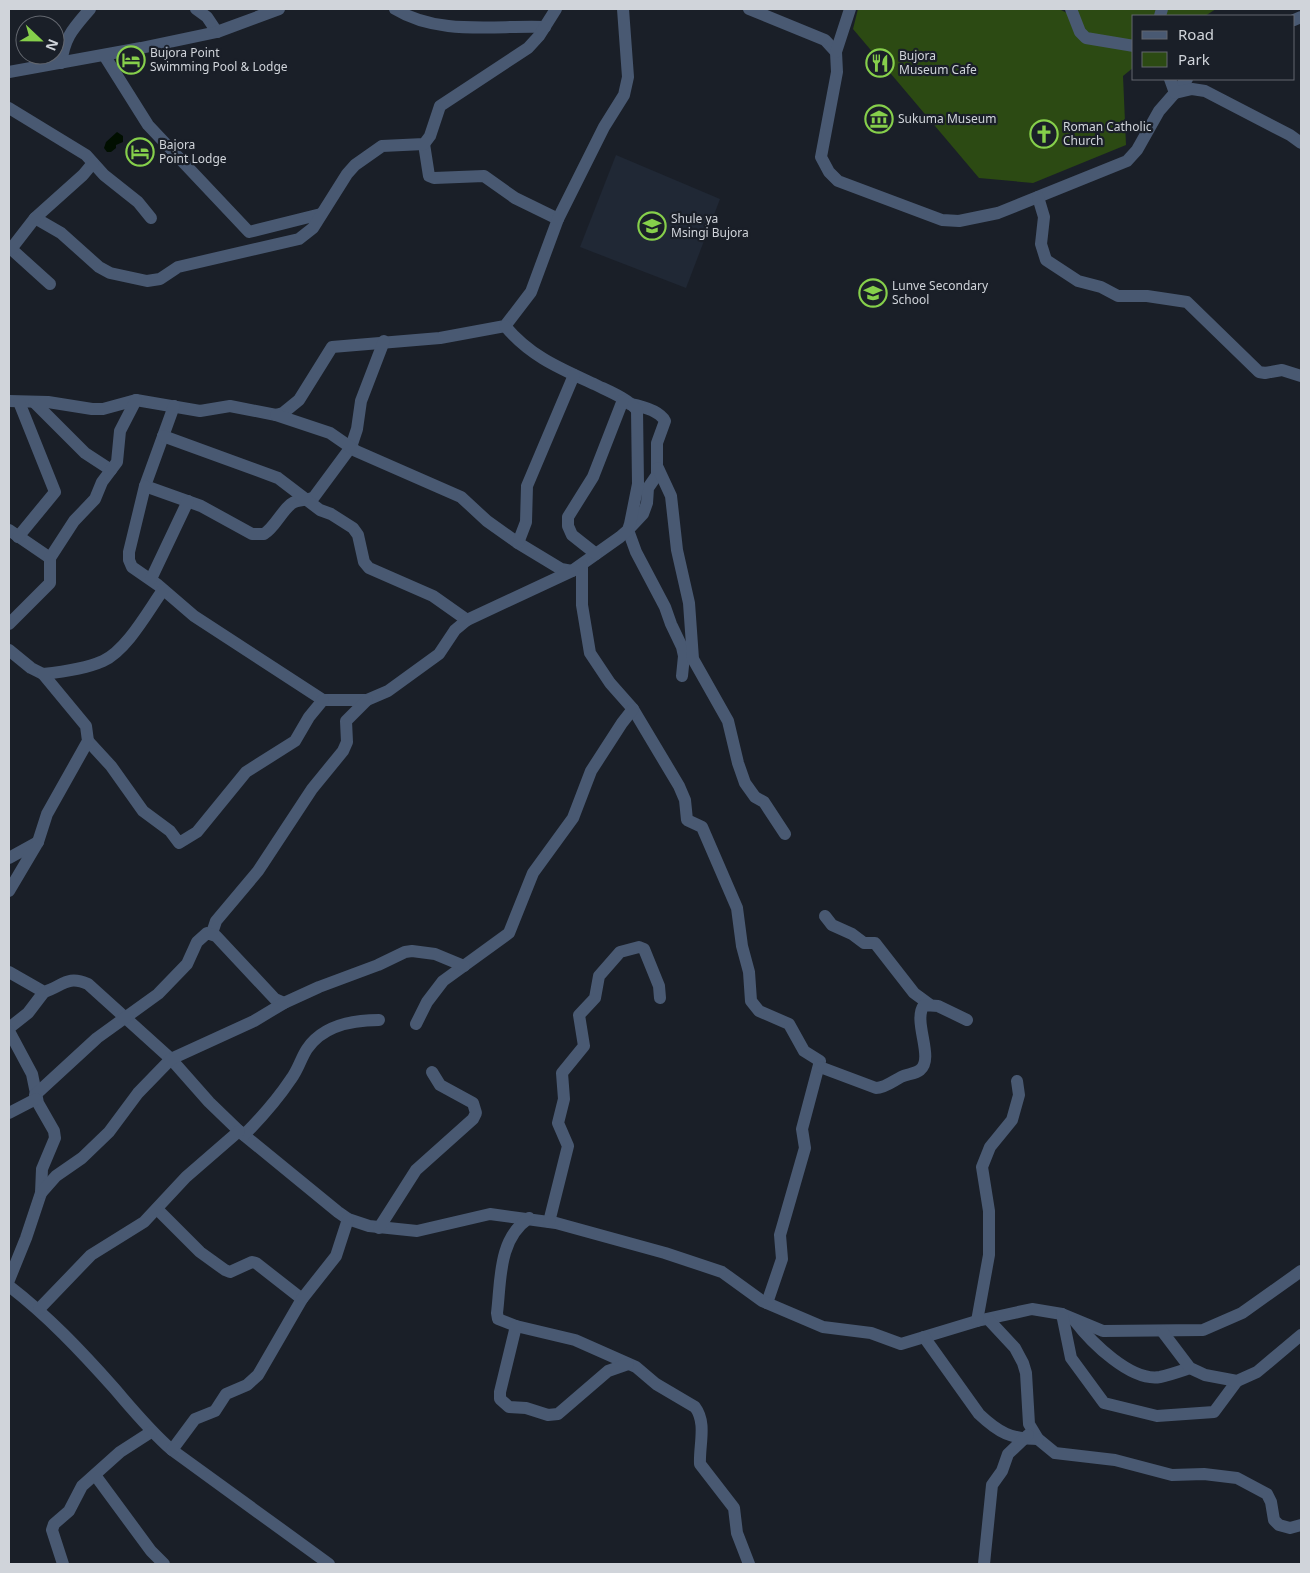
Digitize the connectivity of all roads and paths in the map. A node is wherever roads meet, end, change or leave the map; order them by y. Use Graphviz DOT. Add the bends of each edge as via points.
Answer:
graph roads {
  1 [pos="90,9"];
  2 [pos="196,9"];
  3 [pos="279,9"];
  4 [pos="395,9"];
  5 [pos="556,9"];
  6 [pos="623,9"];
  7 [pos="749,9"];
  8 [pos="850,9"];
  9 [pos="1071,9"];
  10 [pos="544,27"];
  11 [pos="217,32"];
  12 [pos="65,42"];
  13 [pos="1132,46"];
  14 [pos="836,52"];
  15 [pos="104,55"];
  16 [pos="65,63"];
  17 [pos="54,65"];
  18 [pos="9,72"];
  19 [pos="1170,80"];
  20 [pos="1187,80"];
  21 [pos="1175,93"];
  22 [pos="9,108"];
  23 [pos="1301,143"];
  24 [pos="424,144"];
  25 [pos="94,163"];
  26 [pos="1038,198"];
  27 [pos="321,214"];
  28 [pos="35,218"];
  29 [pos="151,218"];
  30 [pos="558,219"];
  31 [pos="249,232"];
  32 [pos="10,248"];
  33 [pos="251,251"];
  34 [pos="50,284"];
  35 [pos="505,326"];
  36 [pos="384,341"];
  37 [pos="574,375"];
  38 [pos="1301,376"];
  39 [pos="136,400"];
  40 [pos="14,402"];
  41 [pos="34,402"];
  42 [pos="626,402"];
  43 [pos="174,406"];
  44 [pos="276,416"];
  45 [pos="163,436"];
  46 [pos="351,447"];
  47 [pos="658,468"];
  48 [pos="111,470"];
  49 [pos="145,486"];
  50 [pos="307,500"];
  51 [pos="188,501"];
  52 [pos="628,530"];
  53 [pos="14,533"];
  54 [pos="518,543"];
  55 [pos="596,554"];
  56 [pos="50,558"];
  57 [pos="577,568"];
  58 [pos="151,579"];
  59 [pos="163,590"];
  60 [pos="467,620"];
  61 [pos="9,624"];
  62 [pos="9,650"];
  63 [pos="43,674"];
  64 [pos="682,676"];
  65 [pos="323,700"];
  66 [pos="367,700"];
  67 [pos="633,709"];
  68 [pos="88,741"];
  69 [pos="785,834"];
  70 [pos="38,842"];
  71 [pos="9,858"];
  72 [pos="9,891"];
  73 [pos="825,916"];
  74 [pos="212,933"];
  75 [pos="464,966"];
  76 [pos="9,972"];
  77 [pos="44,992"];
  78 [pos="660,998"];
  79 [pos="284,1003"];
  80 [pos="929,1004"];
  81 [pos="125,1017"];
  82 [pos="379,1020"];
  83 [pos="967,1020"];
  84 [pos="416,1024"];
  85 [pos="9,1029"];
  86 [pos="171,1059"];
  87 [pos="820,1067"];
  88 [pos="432,1072"];
  89 [pos="1017,1081"];
  90 [pos="36,1097"];
  91 [pos="9,1113"];
  92 [pos="242,1133"];
  93 [pos="41,1193"];
  94 [pos="157,1209"];
  95 [pos="529,1218"];
  96 [pos="348,1219"];
  97 [pos="549,1222"];
  98 [pos="379,1228"];
  99 [pos="1301,1271"];
  100 [pos="9,1280"];
  101 [pos="9,1286"];
  102 [pos="302,1299"];
  103 [pos="767,1303"];
  104 [pos="39,1309"];
  105 [pos="1067,1316"];
  106 [pos="982,1320"];
  107 [pos="516,1326"];
  108 [pos="1162,1331"];
  109 [pos="1301,1335"];
  110 [pos="924,1336"];
  111 [pos="628,1364"];
  112 [pos="1190,1368"];
  113 [pos="1237,1382"];
  114 [pos="151,1432"];
  115 [pos="1032,1436"];
  116 [pos="172,1450"];
  117 [pos="95,1475"];
  118 [pos="1301,1525"];
  119 [pos="63,1564"];
  120 [pos="164,1564"];
  121 [pos="329,1564"];
  122 [pos="749,1564"];
  123 [pos="984,1564"];
  1 -- 12 [label="street"];
  2 -- 11 [label="street" via="207,17"];
  3 -- 11 [label="street"];
  4 -- 10 [label="street" via="417,21 474,28"];
  5 -- 10 [label="street"];
  6 -- 30 [label="street" via="626,89"];
  7 -- 14 [label="street" via="825,40"];
  8 -- 14 [label="street"];
  9 -- 13 [label="street" via="1080,32 1086,38"];
  10 -- 24 [label="street" via="528,48 440,106"];
  11 -- 15 [label="street"];
  14 -- 26 [label="street" via="837,72 821,157 833,178 951,221 969,221"];
  15 -- 16 [label="street"];
  15 -- 31 [label="street" via="148,125"];
  17 -- 18 [label="street"];
  19 -- 21 [label="street"];
  20 -- 21 [label="street"];
  21 -- 23 [label="street" via="1205,90"];
  21 -- 26 [label="street" via="1159,111 1127,161"];
  22 -- 25 [label="street" via="78,149"];
  24 -- 27 [label="street" via="389,145 377,150 350,169"];
  24 -- 30 [label="street" via="429,176 484,176 515,198"];
  25 -- 28 [label="street"];
  25 -- 29 [label="street"];
  26 -- 38 [label="street" via="1044,217 1041,244 1046,260 1078,281 1118,296 1147,296 1187,302 1259,372 1282,370"];
  27 -- 31 [label="street"];
  27 -- 33 [label="street" via="308,234 299,239"];
  28 -- 32 [label="street"];
  28 -- 33 [label="street" via="61,233 99,267 110,273 147,281 160,279 178,267"];
  30 -- 35 [label="street" via="531,292"];
  31 -- 33 [label="street"];
  32 -- 34 [label="street"];
  35 -- 36 [label="street" via="440,338"];
  35 -- 37 [label="street" via="525,348"];
  36 -- 44 [label="street" via="332,347 299,400"];
  36 -- 46 [label="street" via="361,401"];
  37 -- 42 [label="street"];
  37 -- 54 [label="street" via="527,486 526,522"];
  39 -- 41 [label="street" via="97,409"];
  39 -- 43 [label="street"];
  39 -- 48 [label="street" via="120,430 118,457"];
  40 -- 41 [label="street"];
  40 -- 53 [label="street" via="55,492"];
  41 -- 48 [label="street" via="85,453"];
  42 -- 47 [label="street" via="664,418 657,443"];
  42 -- 52 [label="street" via="638,415 638,476"];
  42 -- 55 [label="street" via="593,477 568,517 572,535"];
  43 -- 44 [label="street" via="200,411 230,406"];
  43 -- 45 [label="street"];
  44 -- 46 [label="street" via="330,433"];
  45 -- 49 [label="street"];
  45 -- 50 [label="street" via="271,474"];
  46 -- 50 [label="street" via="317,494"];
  46 -- 54 [label="street" via="461,497"];
  47 -- 52 [label="street" via="643,514"];
  47 -- 69 [label="street" via="671,496 677,550 689,603 693,659 728,721 746,783 755,797 764,802"];
  48 -- 56 [label="street" via="95,499 63,536"];
  49 -- 51 [label="street"];
  49 -- 58 [label="street" via="130,542 129,560 132,567"];
  50 -- 51 [label="street" via="292,503 267,532 256,534"];
  50 -- 60 [label="street" via="356,531 364,562 369,568 433,596"];
  51 -- 58 [label="street"];
  52 -- 55 [label="street"];
  52 -- 64 [label="street" via="682,647"];
  53 -- 56 [label="street"];
  54 -- 57 [label="street" via="560,570"];
  55 -- 57 [label="street"];
  56 -- 61 [label="street" via="50,583"];
  57 -- 60 [label="street"];
  57 -- 67 [label="street" via="587,645 605,677"];
  58 -- 59 [label="street"];
  59 -- 63 [label="street" via="127,640 111,656 92,664"];
  59 -- 65 [label="street" via="194,616"];
  60 -- 66 [label="street" via="455,630 439,654 388,691"];
  62 -- 63 [label="street"];
  63 -- 68 [label="street" via="86,726"];
  65 -- 66 [label="street"];
  65 -- 68 [label="street" via="295,741 246,772 197,832 179,843 170,831 143,812 106,760"];
  66 -- 74 [label="street" via="346,721 347,742 343,751 312,789 258,871 216,921"];
  67 -- 75 [label="street" via="591,771 572,818 533,873 510,933"];
  67 -- 87 [label="street" via="679,786 685,800 687,820 702,827 737,908 751,1001 759,1011 789,1024 804,1052 819,1060"];
  68 -- 70 [label="street" via="47,814"];
  70 -- 71 [label="street"];
  70 -- 72 [label="street"];
  73 -- 80 [label="street" via="832,925 864,944 875,943 914,993"];
  74 -- 79 [label="street" via="275,999"];
  74 -- 81 [label="street" via="201,938 186,964 158,994"];
  75 -- 79 [label="street" via="435,954 408,951"];
  75 -- 84 [label="street" via="443,981"];
  76 -- 77 [label="street"];
  77 -- 81 [label="street" via="77,979 88,984"];
  77 -- 85 [label="street" via="28,1013"];
  78 -- 97 [label="street" via="659,986 644,949 639,947 617,954 599,976 595,998 579,1015 584,1046 562,1073 564,1099 558,1123 568,1146"];
  79 -- 86 [label="street" via="254,1022"];
  80 -- 83 [label="street"];
  80 -- 87 [label="street" via="924,1005 920,1015 924,1046 923,1066 919,1071 879,1088"];
  81 -- 86 [label="street"];
  81 -- 90 [label="street" via="97,1038"];
  82 -- 92 [label="street" via="348,1021 314,1041 273,1105"];
  85 -- 90 [label="street" via="32,1074"];
  86 -- 92 [label="street"];
  86 -- 93 [label="street" via="138,1093 109,1132 82,1158 56,1176"];
  87 -- 103 [label="street" via="802,1129 804,1148 780,1235 782,1263"];
  88 -- 98 [label="street" via="440,1084 473,1103 476,1113 416,1170"];
  89 -- 106 [label="street" via="1019,1095 1012,1120 990,1147 982,1167 989,1216 989,1255"];
  90 -- 91 [label="street"];
  90 -- 93 [label="street" via="55,1138 42,1170"];
  92 -- 94 [label="street" via="186,1177"];
  92 -- 96 [label="street"];
  93 -- 100 [label="street"];
  94 -- 102 [label="street" via="200,1252 225,1270 230,1272 256,1263"];
  94 -- 104 [label="street" via="137,1227 91,1255"];
  95 -- 97 [label="street"];
  95 -- 98 [label="street" via="490,1214 417,1232"];
  95 -- 107 [label="street" via="517,1226 505,1249 497,1313 502,1322"];
  96 -- 98 [label="street"];
  96 -- 102 [label="street" via="336,1256"];
  97 -- 103 [label="street" via="722,1272"];
  99 -- 108 [label="street" via="1242,1313 1211,1328"];
  101 -- 104 [label="street"];
  102 -- 116 [label="street" via="254,1380 226,1394 215,1411 194,1419"];
  103 -- 110 [label="street" via="830,1329 871,1333 901,1344"];
  104 -- 114 [label="street"];
  105 -- 106 [label="street" via="1032,1309"];
  105 -- 108 [label="street" via="1103,1331"];
  105 -- 112 [label="street" via="1090,1342 1139,1374 1160,1377"];
  105 -- 113 [label="street" via="1071,1358 1101,1401 1111,1406 1157,1416 1214,1412"];
  106 -- 110 [label="street"];
  106 -- 115 [label="street" via="1015,1348 1023,1362"];
  107 -- 111 [label="street" via="575,1340"];
  107 -- 111 [label="street" via="500,1392 500,1399 510,1407 558,1414 608,1372"];
  108 -- 112 [label="street"];
  109 -- 113 [label="street" via="1257,1372"];
  110 -- 115 [label="street" via="979,1414 1006,1435"];
  111 -- 122 [label="street" via="697,1409 702,1435 700,1464 734,1508 737,1532"];
  112 -- 113 [label="street"];
  114 -- 116 [label="street"];
  114 -- 117 [label="street" via="120,1452"];
  115 -- 118 [label="street" via="1062,1456 1115,1460 1172,1475 1237,1478 1269,1498 1274,1520 1279,1525 1290,1528"];
  115 -- 123 [label="street" via="1008,1454 992,1485"];
  116 -- 121 [label="street"];
  117 -- 119 [label="street" via="80,1489 69,1510 53,1526"];
  117 -- 120 [label="street"];
}
